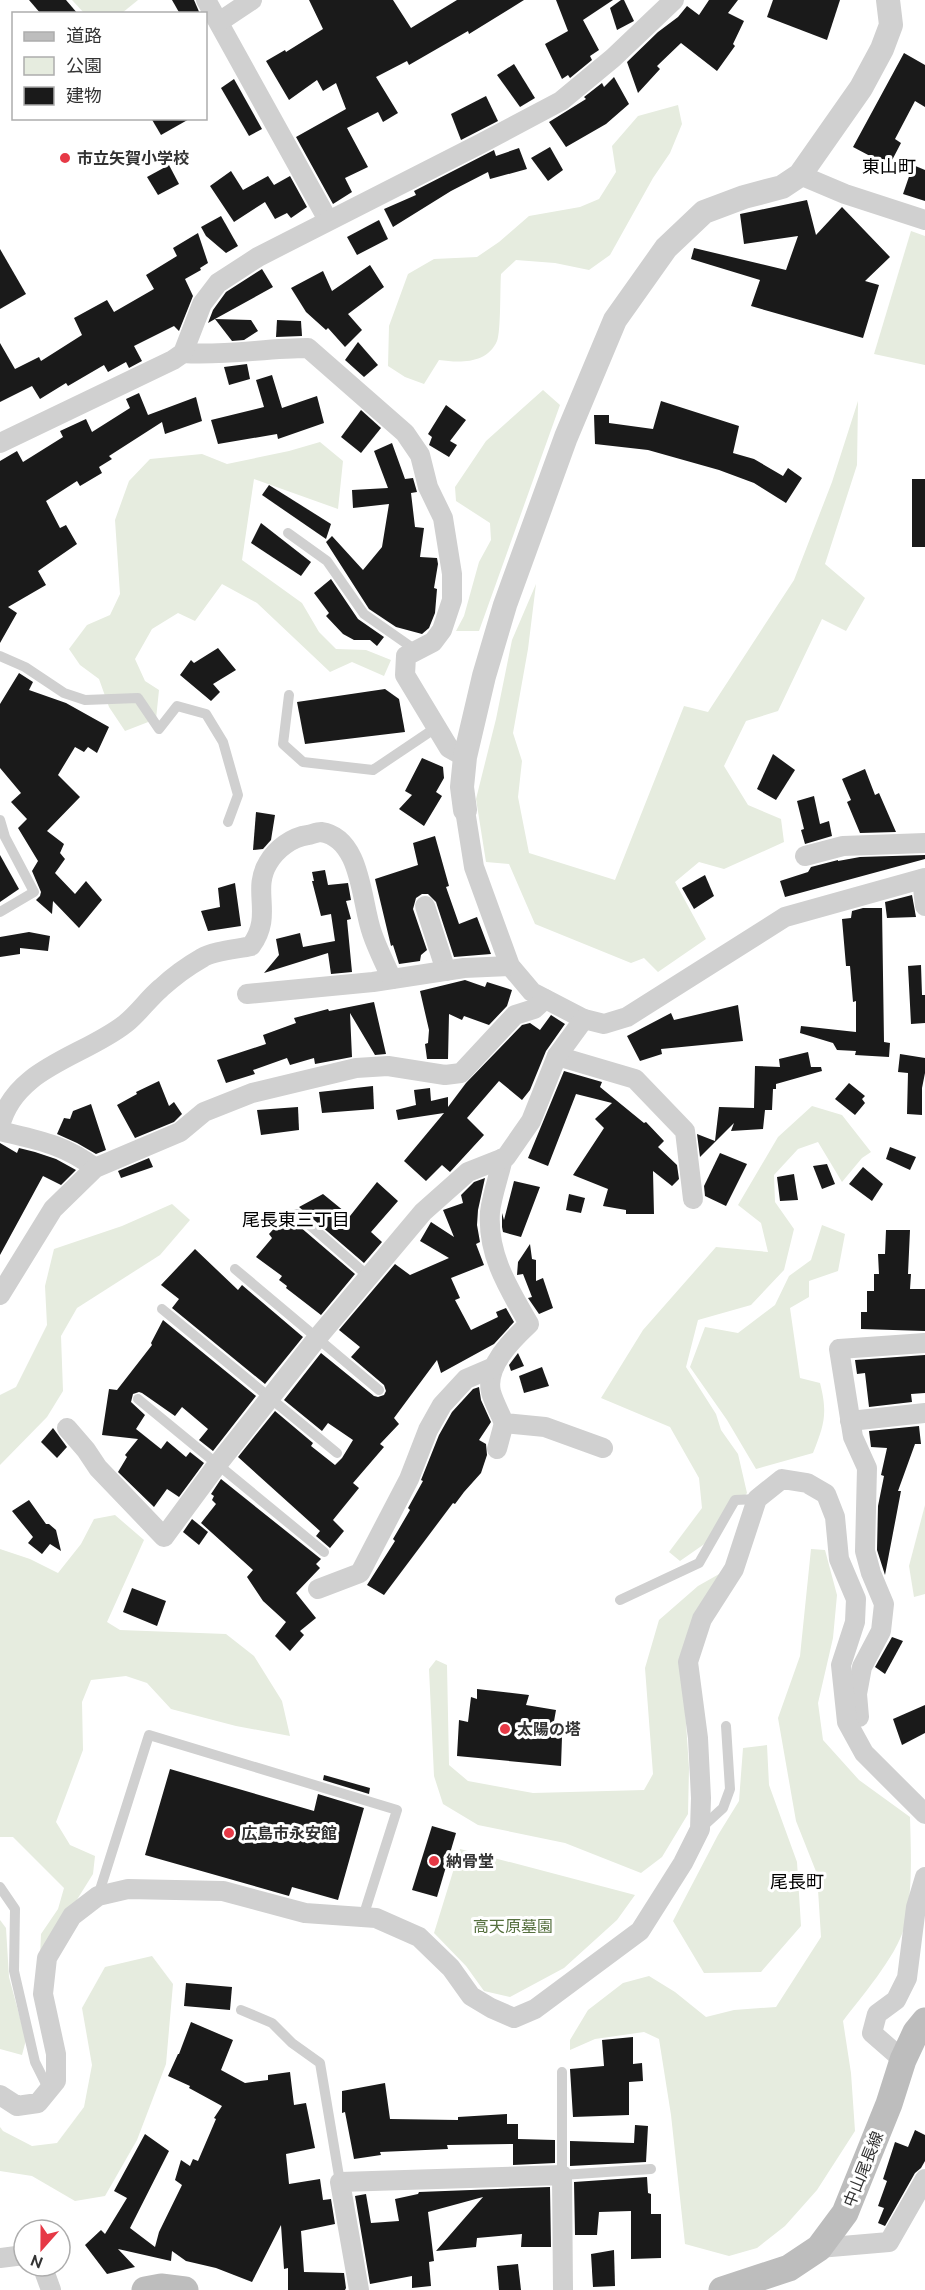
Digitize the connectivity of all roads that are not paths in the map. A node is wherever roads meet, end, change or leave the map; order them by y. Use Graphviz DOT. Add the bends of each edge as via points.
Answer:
graph roads {
  1 [pos="206,0"];
  2 [pos="252,0"];
  3 [pos="674,0"];
  4 [pos="888,0"];
  5 [pos="219,22"];
  6 [pos="800,175"];
  7 [pos="925,219"];
  8 [pos="328,220"];
  9 [pos="183,353"];
  10 [pos="0,443"];
  11 [pos="288,533"];
  12 [pos="417,651"];
  13 [pos="0,656"];
  14 [pos="289,695"];
  15 [pos="437,727"];
  16 [pos="465,757"];
  17 [pos="465,810"];
  18 [pos="0,819"];
  19 [pos="228,822"];
  20 [pos="925,843"];
  21 [pos="805,856"];
  22 [pos="923,878"];
  23 [pos="425,906"];
  24 [pos="925,906"];
  25 [pos="0,912"];
  26 [pos="510,966"];
  27 [pos="446,970"];
  28 [pos="392,979"];
  29 [pos="247,994"];
  30 [pos="545,999"];
  31 [pos="584,1019"];
  32 [pos="556,1056"];
  33 [pos="0,1126"];
  34 [pos="0,1131"];
  35 [pos="503,1158"];
  36 [pos="95,1168"];
  37 [pos="693,1199"];
  38 [pos="297,1214"];
  39 [pos="235,1269"];
  40 [pos="368,1276"];
  41 [pos="0,1295"];
  42 [pos="162,1308"];
  43 [pos="318,1337"];
  44 [pos="925,1343"];
  45 [pos="494,1367"];
  46 [pos="379,1390"];
  47 [pos="271,1397"];
  48 [pos="138,1399"];
  49 [pos="925,1413"];
  50 [pos="850,1421"];
  51 [pos="504,1424"];
  52 [pos="67,1428"];
  53 [pos="603,1448"];
  54 [pos="497,1449"];
  55 [pos="337,1453"];
  56 [pos="217,1466"];
  57 [pos="757,1499"];
  58 [pos="324,1552"];
  59 [pos="318,1589"];
  60 [pos="620,1600"];
  61 [pos="726,1726"];
  62 [pos="856,1740"];
  63 [pos="925,1814"];
  64 [pos="700,1829"];
  65 [pos="925,1877"];
  66 [pos="0,1887"];
  67 [pos="98,1896"];
  68 [pos="363,1917"];
  69 [pos="241,2010"];
  70 [pos="925,2021"];
  71 [pos="903,2060"];
  72 [pos="562,2072"];
  73 [pos="49,2090"];
  74 [pos="0,2095"];
  75 [pos="651,2169"];
  76 [pos="562,2175"];
  77 [pos="925,2179"];
  78 [pos="340,2182"];
  79 [pos="819,2248"];
  80 [pos="145,2290"];
  81 [pos="185,2290"];
  82 [pos="358,2290"];
  83 [pos="563,2290"];
  84 [pos="722,2290"];
  1 -- 5 [label="street"];
  2 -- 5 [label="street"];
  3 -- 8 [label="street" via="561,100"];
  4 -- 6 [label="street" via="891,25 882,49 861,88"];
  5 -- 8 [label="street"];
  6 -- 7 [label="street" via="844,194"];
  6 -- 16 [label="street" via="782,187 704,212 666,248 615,320 566,436 505,605"];
  8 -- 9 [label="street" via="218,283 202,304"];
  9 -- 10 [label="street"];
  9 -- 12 [label="street" via="308,348 405,433 420,455 428,488 443,518 452,574 452,600 442,630 433,642"];
  11 -- 12 [label="lane" via="327,561 364,614"];
  12 -- 15 [label="street" via="406,656 405,675"];
  13 -- 19 [label="lane" via="64,693 85,700 138,698 159,729 177,706 206,714 223,742 238,795"];
  14 -- 15 [label="lane" via="283,744 303,762 373,770"];
  15 -- 16 [label="street" via="449,748"];
  16 -- 17 [label="street"];
  17 -- 26 [label="street" via="474,867"];
  18 -- 25 [label="lane" via="5,837 34,892"];
  20 -- 21 [label="street" via="843,846"];
  22 -- 24 [label="street"];
  22 -- 31 [label="street" via="785,917 627,1017 604,1024"];
  23 -- 27 [label="street"];
  26 -- 27 [label="street"];
  26 -- 30 [label="street" via="532,992"];
  27 -- 28 [label="street"];
  28 -- 29 [label="street"];
  28 -- 33 [label="street" via="372,933 353,856 341,841 321,832 303,836 279,849 267,864 261,884 260,933 251,946 204,956 162,987 126,1023 94,1044 49,1065 16,1092"];
  30 -- 31 [label="street"];
  30 -- 36 [label="street" via="515,1015 461,1073 445,1076 388,1066 356,1068 252,1093 204,1112 180,1132"];
  31 -- 32 [label="street"];
  32 -- 35 [label="street" via="531,1121"];
  32 -- 37 [label="street" via="635,1079 685,1131"];
  34 -- 36 [label="street" via="50,1143 77,1154"];
  35 -- 40 [label="street" via="468,1172 423,1212"];
  35 -- 45 [label="street" via="490,1212 492,1245 501,1275 529,1324 508,1344"];
  36 -- 41 [label="street" via="53,1209"];
  38 -- 40 [label="lane"];
  39 -- 43 [label="lane"];
  40 -- 43 [label="street"];
  42 -- 47 [label="lane"];
  43 -- 46 [label="lane"];
  43 -- 47 [label="street"];
  44 -- 50 [label="street" via="840,1349"];
  45 -- 51 [label="street" via="491,1390"];
  45 -- 59 [label="street" via="466,1379 442,1405 360,1573"];
  47 -- 55 [label="lane"];
  47 -- 56 [label="street"];
  48 -- 56 [label="lane"];
  49 -- 50 [label="street"];
  50 -- 62 [label="street" via="867,1468 865,1551 885,1604 881,1631 862,1667 857,1694 860,1732"];
  51 -- 53 [label="street" via="545,1427"];
  51 -- 54 [label="street"];
  52 -- 56 [label="street" via="98,1468 164,1538"];
  56 -- 58 [label="lane"];
  57 -- 60 [label="lane" via="735,1500 699,1563"];
  57 -- 62 [label="street" via="782,1479 807,1483 829,1501 835,1517 839,1558 856,1599 855,1622 841,1665 847,1722"];
  57 -- 64 [label="street" via="734,1569 702,1619 688,1662 698,1738"];
  61 -- 64 [label="lane" via="730,1790 723,1808"];
  62 -- 63 [label="street" via="864,1753"];
  64 -- 68 [label="street" via="640,1931 535,2009 514,2018 471,1996 451,1968 419,1937 376,1918"];
  65 -- 71 [label="street" via="916,1907 907,1978 896,2000 877,2014 872,2033"];
  66 -- 73 [label="lane" via="15,1909 14,1971 35,2062"];
  67 -- 68 [label="street" via="128,1889 223,1891 305,1913"];
  67 -- 68 [label="lane" via="149,1736 397,1809"];
  67 -- 73 [label="street" via="72,1916 47,1958 43,1994 56,2054 56,2081"];
  69 -- 78 [label="lane" via="272,2023 320,2063"];
  70 -- 71 [label="main road, 中山尾長線"];
  71 -- 79 [label="main road, 中山尾長線" via="845,2213"];
  72 -- 76 [label="lane"];
  73 -- 74 [label="street" via="38,2103 17,2106"];
  75 -- 76 [label="lane"];
  76 -- 78 [label="street"];
  76 -- 83 [label="street"];
  77 -- 79 [label="street" via="889,2242"];
  78 -- 82 [label="street"];
  79 -- 84 [label="main road, 中山尾長線" via="789,2268"];
  80 -- 81 [label="main road"];
}
